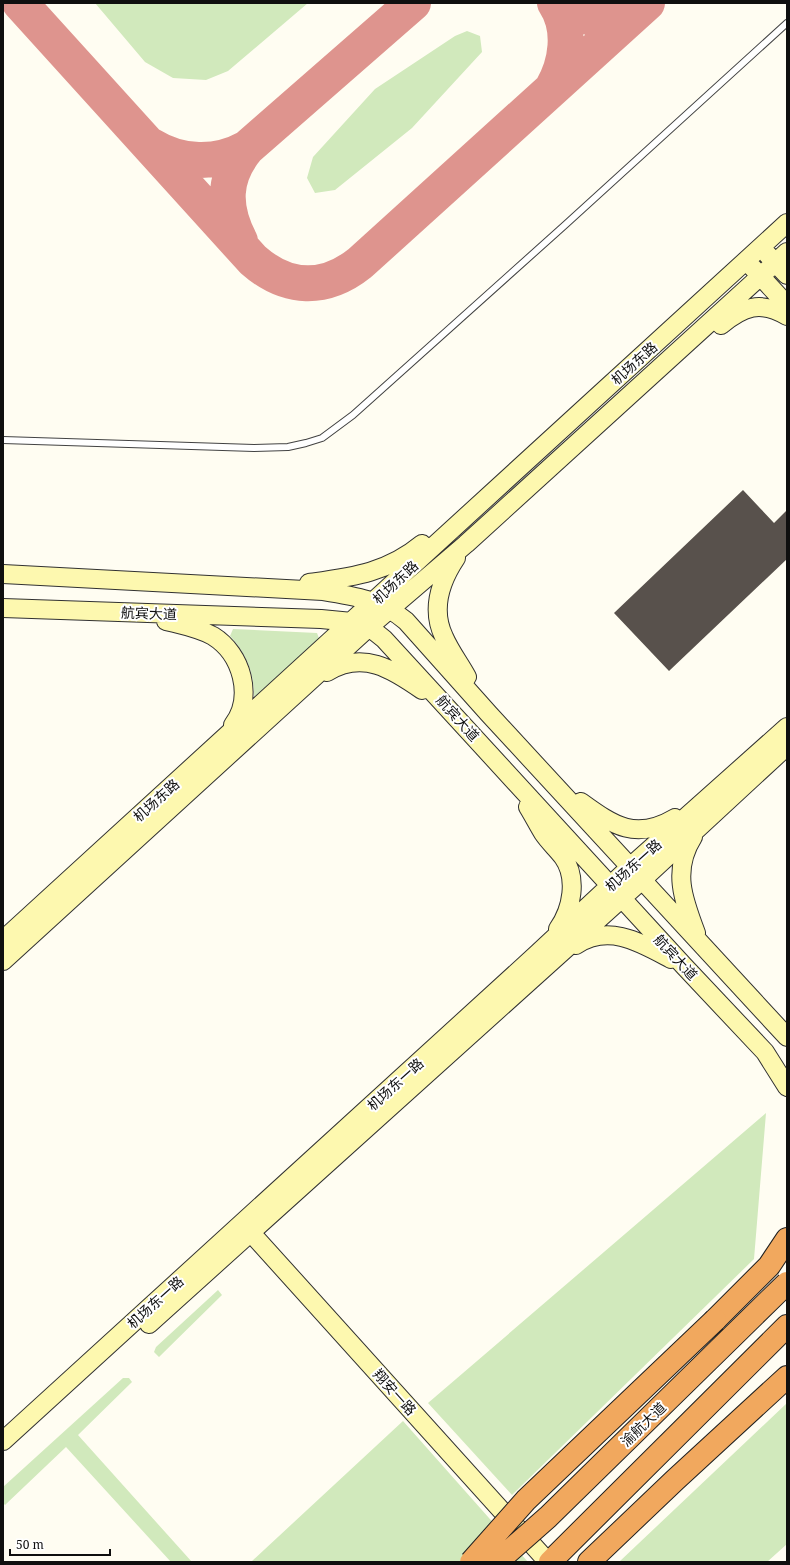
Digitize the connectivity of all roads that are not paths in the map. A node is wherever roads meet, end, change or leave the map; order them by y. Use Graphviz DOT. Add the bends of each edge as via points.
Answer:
graph roads {
  1 [pos="787,23"];
  2 [pos="787,223"];
  3 [pos="761,247"];
  4 [pos="746,260"];
  5 [pos="783,263"];
  6 [pos="761,276"];
  7 [pos="787,305"];
  8 [pos="787,316"];
  9 [pos="670,358"];
  10 [pos="3,440"];
  11 [pos="472,512"];
  12 [pos="466,544"];
  13 [pos="3,574"];
  14 [pos="267,588"];
  15 [pos="382,605"];
  16 [pos="3,608"];
  17 [pos="126,612"];
  18 [pos="352,622"];
  19 [pos="369,628"];
  20 [pos="304,686"];
  21 [pos="434,693"];
  22 [pos="452,712"];
  23 [pos="489,714"];
  24 [pos="787,727"];
  25 [pos="220,741"];
  26 [pos="787,746"];
  27 [pos="512,778"];
  28 [pos="549,779"];
  29 [pos="702,803"];
  30 [pos="700,826"];
  31 [pos="636,873"];
  32 [pos="616,892"];
  33 [pos="3,940"];
  34 [pos="699,941"];
  35 [pos="545,956"];
  36 [pos="3,961"];
  37 [pos="684,966"];
  38 [pos="787,1037"];
  39 [pos="787,1087"];
  40 [pos="246,1228"];
  41 [pos="787,1239"];
  42 [pos="787,1283"];
  43 [pos="787,1326"];
  44 [pos="787,1378"];
  45 [pos="3,1441"];
  46 [pos="3,1456"];
  47 [pos="472,1562"];
  48 [pos="496,1562"];
  49 [pos="549,1562"];
  50 [pos="589,1562"];
  1 -- 10 [label="lane" via="348,419 322,438 288,447 254,448"];
  2 -- 3 [label="street, 机场东路"];
  3 -- 4 [label="street, 机场东路"];
  3 -- 5 [label="street"];
  4 -- 6 [label="street"];
  4 -- 11 [label="street, 机场东路"];
  5 -- 6 [label="street, 机场东路"];
  6 -- 7 [label="street"];
  6 -- 9 [label="street, 机场东路"];
  8 -- 9 [label="street" via="767,308 745,309 706,337"];
  9 -- 12 [label="street, 机场东路"];
  11 -- 14 [label="street" via="434,534 410,554 372,572"];
  11 -- 15 [label="street, 机场东路"];
  12 -- 15 [label="street, 机场东路"];
  12 -- 23 [label="street" via="443,581 439,593 438,618 444,637"];
  13 -- 14 [label="street, 航宾大道"];
  14 -- 15 [label="street, 航宾大道" via="324,591"];
  15 -- 18 [label="street, 机场东路"];
  15 -- 19 [label="street, 机场东路"];
  15 -- 23 [label="street, 航宾大道" via="406,621"];
  16 -- 17 [label="street, 航宾大道"];
  17 -- 18 [label="street, 航宾大道"];
  17 -- 25 [label="street" via="201,630 213,636 231,653 242,675 244,699 236,721"];
  18 -- 19 [label="street, 航宾大道"];
  18 -- 25 [label="street, 机场东路"];
  19 -- 20 [label="street, 机场东路"];
  19 -- 21 [label="street, 航宾大道" via="384,639"];
  20 -- 22 [label="street" via="344,664 373,663 397,674"];
  20 -- 36 [label="street, 机场东路"];
  21 -- 22 [label="street, 航宾大道"];
  21 -- 23 [label="street" via="426,672 435,665"];
  22 -- 27 [label="street, 航宾大道"];
  23 -- 28 [label="street, 航宾大道"];
  24 -- 29 [label="street, 机场东一路"];
  25 -- 33 [label="street, 机场东路"];
  26 -- 30 [label="street, 机场东一路"];
  27 -- 32 [label="street, 航宾大道"];
  27 -- 35 [label="street" via="543,833 563,857 571,877 572,888 565,917"];
  28 -- 29 [label="street" via="600,816 628,828 644,830 663,826"];
  28 -- 31 [label="street, 航宾大道"];
  29 -- 31 [label="street, 机场东一路"];
  30 -- 31 [label="street, 机场东一路"];
  30 -- 34 [label="street" via="689,843 681,870 683,896"];
  31 -- 32 [label="street, 机场东一路"];
  31 -- 34 [label="street, 航宾大道"];
  32 -- 35 [label="street, 机场东一路"];
  32 -- 37 [label="street, 航宾大道"];
  34 -- 38 [label="street, 航宾大道"];
  35 -- 37 [label="street" via="602,935 640,942"];
  35 -- 40 [label="street, 机场东一路"];
  37 -- 39 [label="street, 航宾大道" via="765,1052"];
  40 -- 45 [label="street, 机场东一路"];
  40 -- 46 [label="street, 机场东一路"];
  40 -- 49 [label="street, 翔安一路"];
  41 -- 47 [label="highway, bridge" via="768,1266 526,1500"];
  42 -- 48 [label="highway, 渝航大道, bridge" via="548,1517"];
  43 -- 49 [label="highway"];
  44 -- 50 [label="highway"];
}
